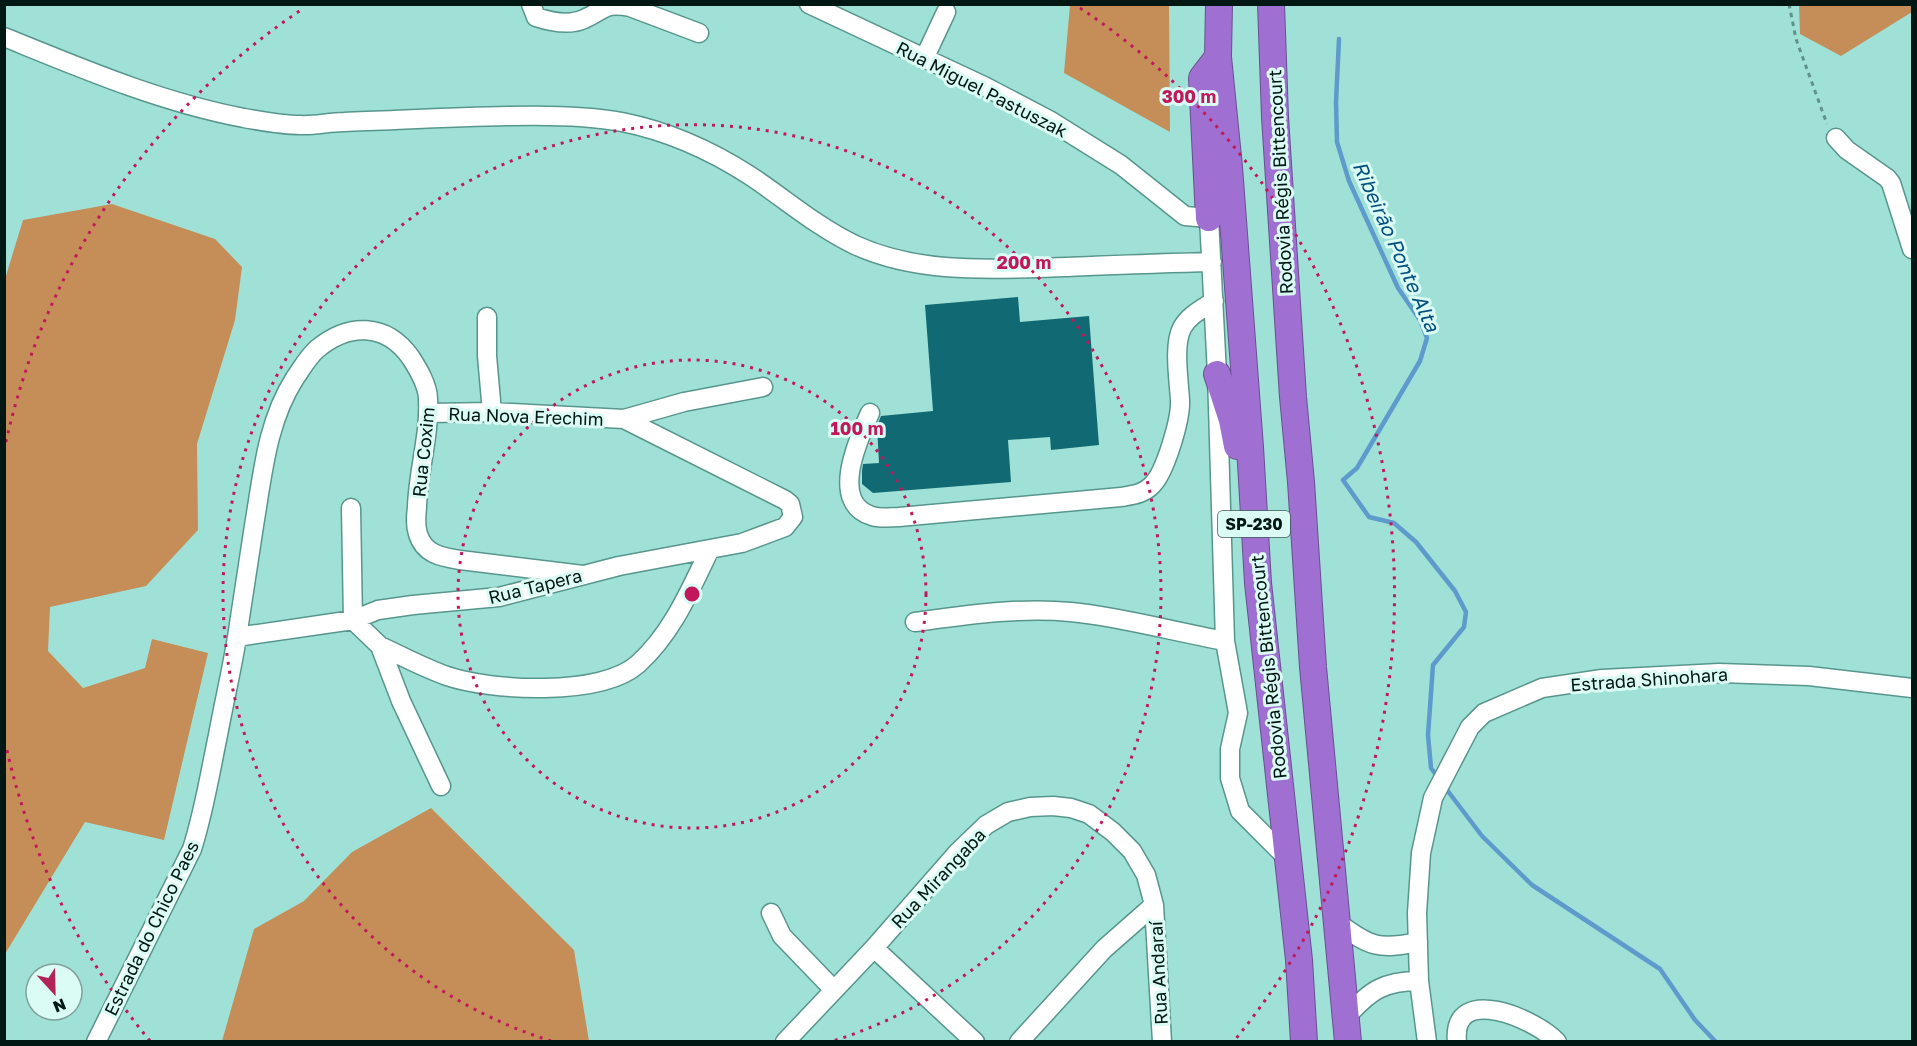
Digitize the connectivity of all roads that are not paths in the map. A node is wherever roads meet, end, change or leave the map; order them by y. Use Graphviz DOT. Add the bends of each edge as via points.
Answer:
graph roads {
  1 [pos="531,4"];
  2 [pos="808,4"];
  3 [pos="1219,4"];
  4 [pos="1271,4"];
  5 [pos="604,5"];
  6 [pos="946,12"];
  7 [pos="699,33"];
  8 [pos="4,37"];
  9 [pos="1218,57"];
  10 [pos="924,59"];
  11 [pos="1836,138"];
  12 [pos="1209,218"];
  13 [pos="1912,249"];
  14 [pos="1212,262"];
  15 [pos="1214,302"];
  16 [pos="487,317"];
  17 [pos="1217,374"];
  18 [pos="763,387"];
  19 [pos="492,412"];
  20 [pos="428,413"];
  21 [pos="870,413"];
  22 [pos="624,419"];
  23 [pos="772,494"];
  24 [pos="351,508"];
  25 [pos="710,549"];
  26 [pos="582,574"];
  27 [pos="1258,583"];
  28 [pos="353,620"];
  29 [pos="915,622"];
  30 [pos="237,637"];
  31 [pos="1225,641"];
  32 [pos="380,646"];
  33 [pos="1912,688"];
  34 [pos="441,786"];
  35 [pos="1288,860"];
  36 [pos="1154,906"];
  37 [pos="771,913"];
  38 [pos="1338,923"];
  39 [pos="1418,942"];
  40 [pos="874,948"];
  41 [pos="1419,981"];
  42 [pos="834,990"];
  43 [pos="1347,1016"];
  44 [pos="96,1041"];
  45 [pos="785,1041"];
  46 [pos="975,1041"];
  47 [pos="1019,1041"];
  48 [pos="1162,1041"];
  49 [pos="1304,1041"];
  50 [pos="1348,1041"];
  51 [pos="1427,1041"];
  52 [pos="1457,1041"];
  53 [pos="1557,1041"];
  1 -- 5 [label="street" via="536,17 551,22 584,19"];
  2 -- 10 [label="street, Rua Miguel Pastuszak"];
  3 -- 9 [label="highway, Rodovia Régis Bittencourt / SP-230"];
  4 -- 38 [label="highway, Rodovia Régis Bittencourt / SP-230" via="1293,397 1313,668"];
  5 -- 7 [label="street" via="630,7"];
  6 -- 10 [label="street"];
  8 -- 14 [label="street" via="156,96 257,120 300,126 467,117 585,117 662,132 749,175 853,244 890,258 984,269"];
  9 -- 12 [label="highway" via="1202,78"];
  9 -- 27 [label="highway, Rodovia Régis Bittencourt / SP-230"];
  10 -- 12 [label="street, Rua Miguel Pastuszak" via="1049,120 1121,165 1185,216"];
  11 -- 13 [label="street" via="1891,183"];
  12 -- 14 [label="street"];
  14 -- 15 [label="street"];
  15 -- 17 [label="street"];
  15 -- 21 [label="street" via="1190,317 1181,329 1178,423 1161,472 1152,486 1139,494 899,517 869,515 858,508 848,483"];
  16 -- 19 [label="street"];
  17 -- 27 [label="highway" via="1239,455 1245,516"];
  17 -- 31 [label="street"];
  18 -- 22 [label="street, Rua Nova Erechim" via="684,402"];
  19 -- 20 [label="street, Rua Nova Erechim"];
  19 -- 22 [label="street, Rua Nova Erechim"];
  20 -- 26 [label="street, Rua Coxim" via="416,525 427,550 440,557"];
  20 -- 30 [label="street, Rua Coxim" via="428,397 414,363 405,349 386,335 366,329 351,331 335,337 308,358 273,421"];
  22 -- 23 [label="street, Rua Nova Erechim"];
  23 -- 25 [label="street, Rua Tapera" via="790,504 791,522 763,536"];
  24 -- 28 [label="street"];
  25 -- 26 [label="street, Rua Tapera"];
  25 -- 32 [label="street" via="673,624 636,665 612,679 558,687 489,684 449,676"];
  26 -- 28 [label="street, Rua Tapera" via="499,597 378,610"];
  27 -- 35 [label="highway, Rodovia Régis Bittencourt / SP-230"];
  28 -- 30 [label="street, Rua Tapera"];
  28 -- 32 [label="street"];
  29 -- 31 [label="street" via="997,612 1071,612"];
  30 -- 44 [label="street, Estrada do Chico Paes" via="202,818 192,849"];
  31 -- 35 [label="street" via="1239,713 1230,750 1230,778 1240,811"];
  32 -- 34 [label="street" via="400,701"];
  33 -- 39 [label="street, Estrada Shinohara" via="1809,676 1719,673 1602,679 1542,688 1484,713 1470,727 1428,813 1421,853"];
  35 -- 49 [label="highway, Rodovia Régis Bittencourt / SP-230"];
  36 -- 40 [label="street, Rua Mirangaba" via="1146,875 1132,851 1113,832 1089,814 1071,808 1030,807 1008,812 986,825"];
  36 -- 47 [label="street" via="1104,949"];
  36 -- 48 [label="street, Rua Andaraí"];
  37 -- 42 [label="street" via="782,936"];
  38 -- 39 [label="street" via="1359,939 1380,946"];
  38 -- 43 [label="highway, Rodovia Régis Bittencourt / SP-230"];
  39 -- 41 [label="street, Estrada Shinohara"];
  40 -- 42 [label="street, Rua Mirangaba"];
  40 -- 46 [label="street"];
  41 -- 43 [label="street" via="1382,986 1366,995"];
  41 -- 51 [label="street, Estrada Shinohara"];
  42 -- 45 [label="street, Rua Mirangaba"];
  43 -- 50 [label="highway, Rodovia Régis Bittencourt / SP-230"];
  52 -- 53 [label="street" via="1457,1026 1462,1018 1469,1013 1493,1010 1519,1016"];
}
